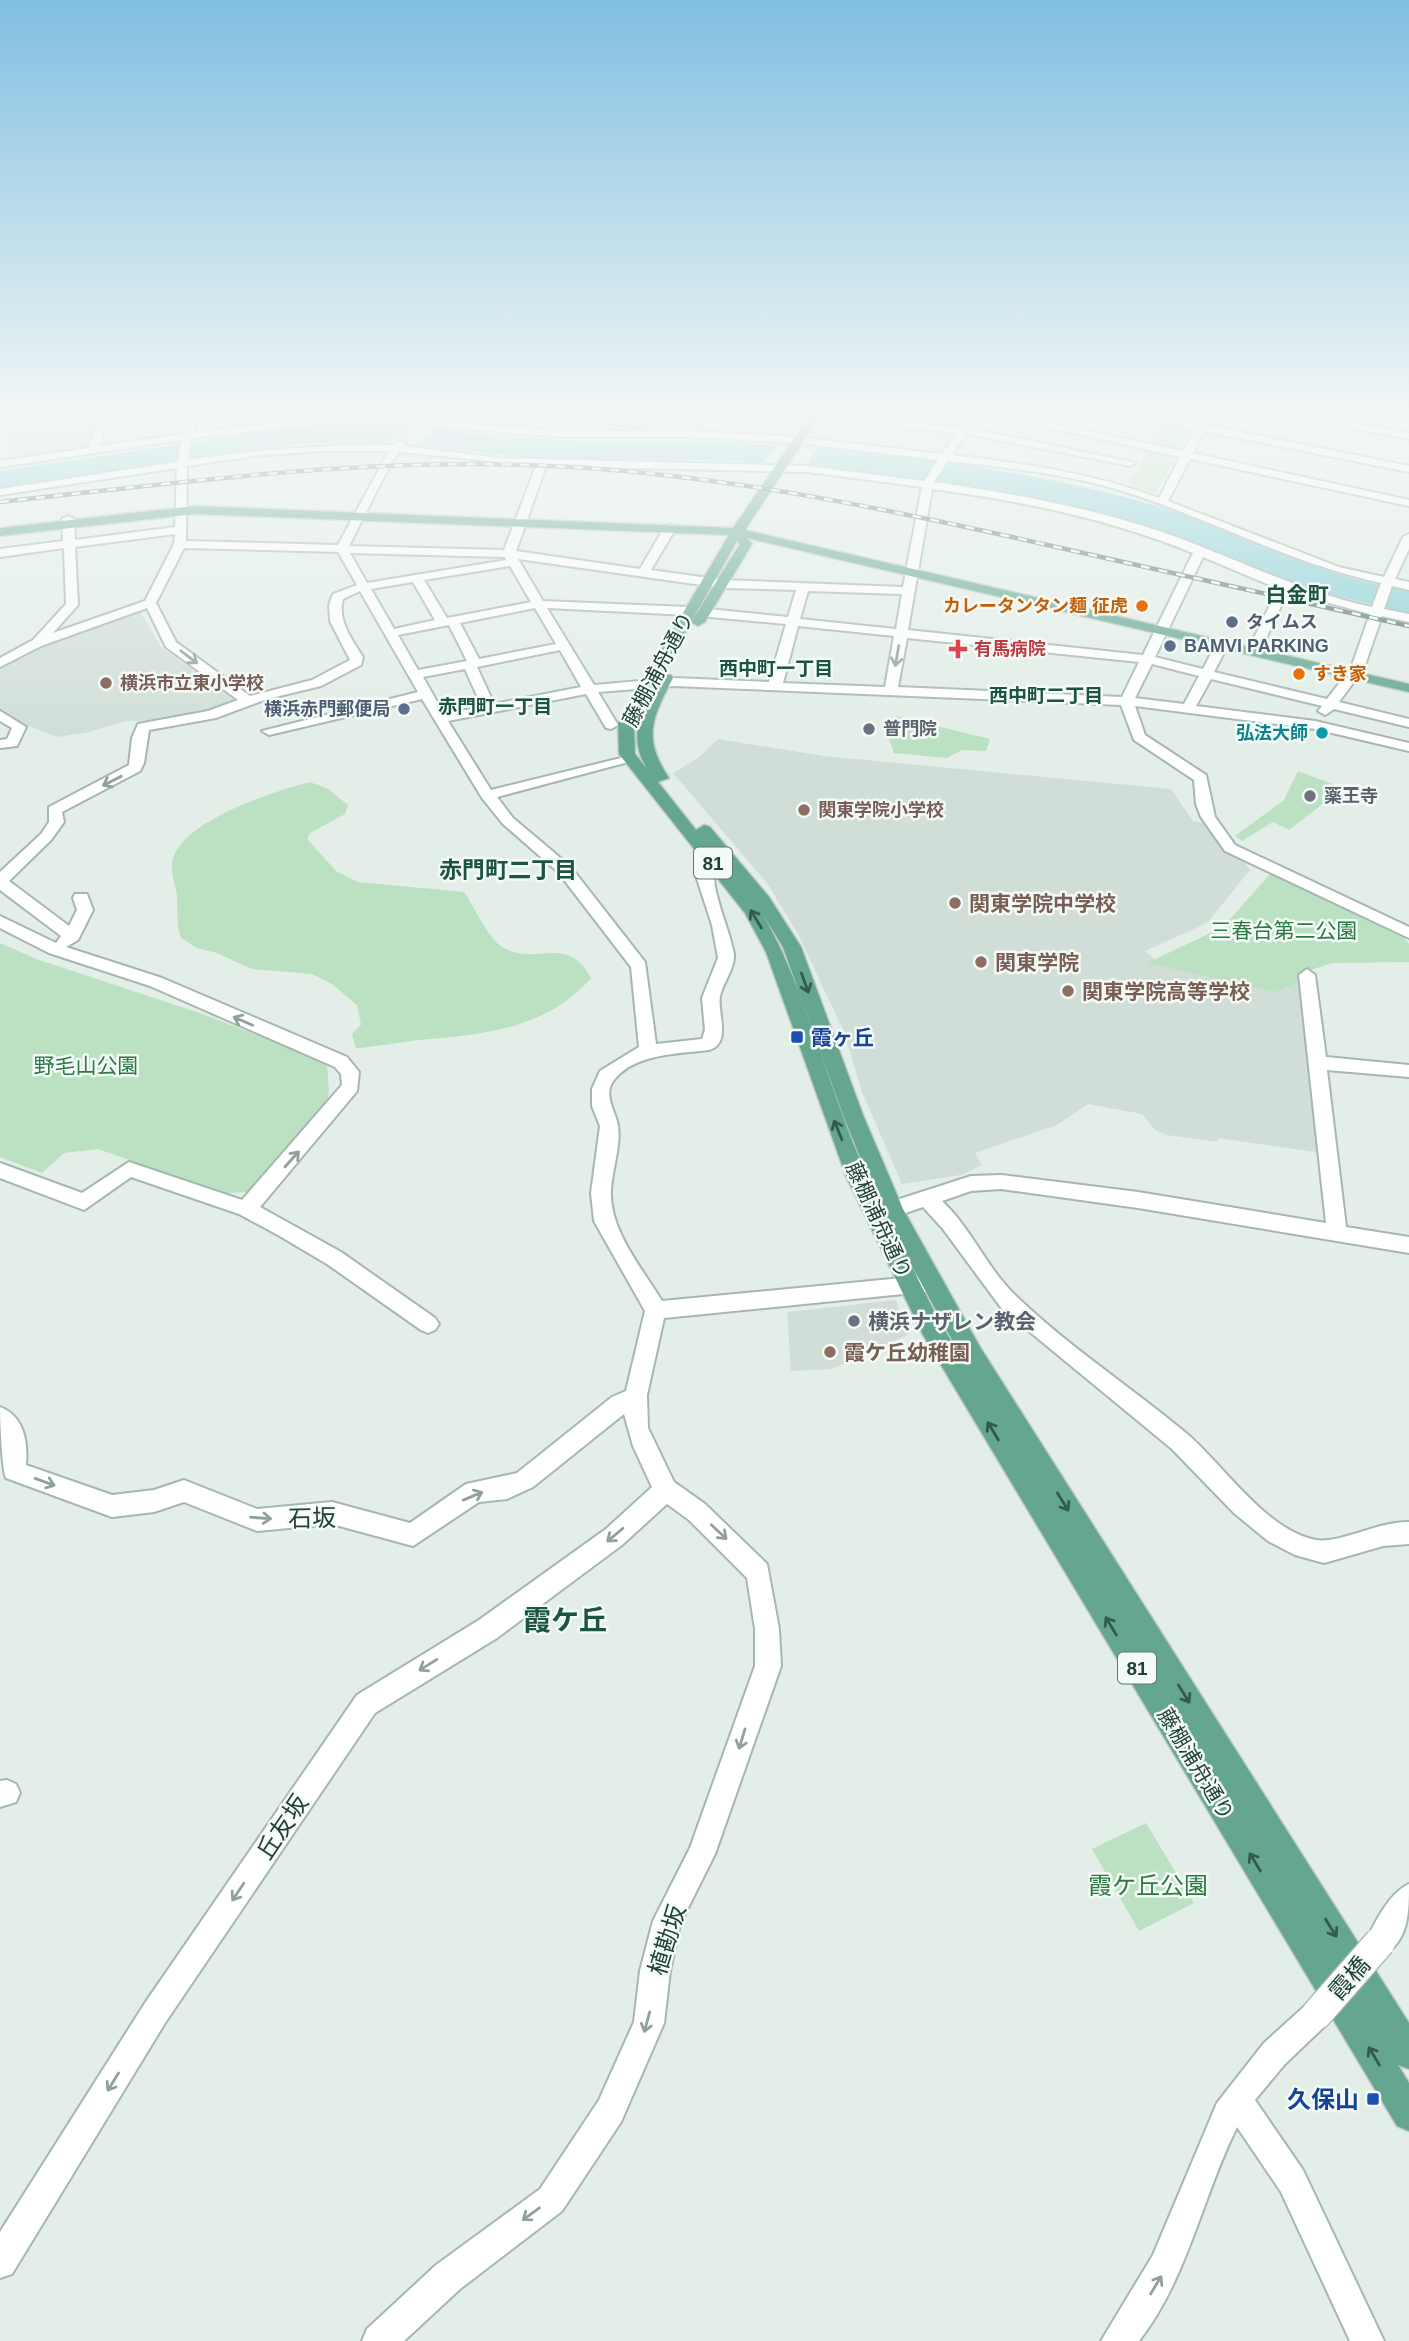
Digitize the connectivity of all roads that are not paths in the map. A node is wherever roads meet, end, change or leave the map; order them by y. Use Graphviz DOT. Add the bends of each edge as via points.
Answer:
graph roads {
  1 [pos="83,519"];
  2 [pos="180,519"];
  3 [pos="355,519"];
  4 [pos="503,519"];
  5 [pos="746,519"];
  6 [pos="919,519"];
  7 [pos="1103,519"];
  8 [pos="1209,519"];
  9 [pos="521,520"];
  10 [pos="68,521"];
  11 [pos="670,528"];
  12 [pos="740,529"];
  13 [pos="3,530"];
  14 [pos="180,537"];
  15 [pos="1409,537"];
  16 [pos="70,545"];
  17 [pos="342,549"];
  18 [pos="1200,551"];
  19 [pos="4,553"];
  20 [pos="511,558"];
  21 [pos="913,568"];
  22 [pos="643,573"];
  23 [pos="417,578"];
  24 [pos="714,583"];
  25 [pos="1387,584"];
  26 [pos="1409,586"];
  27 [pos="364,587"];
  28 [pos="803,587"];
  29 [pos="909,591"];
  30 [pos="150,603"];
  31 [pos="538,604"];
  32 [pos="1276,604"];
  33 [pos="696,611"];
  34 [pos="1380,611"];
  35 [pos="1409,618"];
  36 [pos="448,622"];
  37 [pos="795,622"];
  38 [pos="1164,626"];
  39 [pos="902,632"];
  40 [pos="391,633"];
  41 [pos="36,643"];
  42 [pos="1256,644"];
  43 [pos="1222,645"];
  44 [pos="563,646"];
  45 [pos="0,650"];
  46 [pos="20,653"];
  47 [pos="1147,659"];
  48 [pos="0,663"];
  49 [pos="472,663"];
  50 [pos="1354,671"];
  51 [pos="415,674"];
  52 [pos="1208,674"];
  53 [pos="1409,680"];
  54 [pos="655,684"];
  55 [pos="775,686"];
  56 [pos="1409,688"];
  57 [pos="590,689"];
  58 [pos="891,691"];
  59 [pos="426,694"];
  60 [pos="248,701"];
  61 [pos="1127,701"];
  62 [pos="1330,703"];
  63 [pos="490,709"];
  64 [pos="1188,709"];
  65 [pos="0,715"];
  66 [pos="440,719"];
  67 [pos="1409,723"];
  68 [pos="611,725"];
  69 [pos="1315,725"];
  70 [pos="269,731"];
  71 [pos="0,744"];
  72 [pos="1409,747"];
  73 [pos="629,760"];
  74 [pos="487,795"];
  75 [pos="710,860"];
  76 [pos="81,898"];
  77 [pos="0,922"];
  78 [pos="1409,933"];
  79 [pos="72,936"];
  80 [pos="55,949"];
  81 [pos="1307,975"];
  82 [pos="649,1051"];
  83 [pos="1317,1063"];
  84 [pos="1409,1070"];
  85 [pos="0,1170"];
  86 [pos="927,1199"];
  87 [pos="246,1209"];
  88 [pos="884,1212"];
  89 [pos="1337,1233"];
  90 [pos="1409,1245"];
  91 [pos="921,1285"];
  92 [pos="656,1310"];
  93 [pos="428,1324"];
  94 [pos="636,1396"];
  95 [pos="0,1417"];
  96 [pos="666,1490"];
  97 [pos="1409,1534"];
  98 [pos="1409,1898"];
  99 [pos="1409,2053"];
  100 [pos="1238,2101"];
  101 [pos="1409,2115"];
  102 [pos="0,2262"];
  103 [pos="379,2341"];
  104 [pos="1118,2341"];
  105 [pos="1367,2341"];
  1 -- 10 [label="main road"];
  2 -- 14 [label="street"];
  3 -- 17 [label="street"];
  4 -- 9 [label="main road"];
  5 -- 12 [label="main road, 藤棚浦舟通り / 81"];
  6 -- 21 [label="street"];
  7 -- 18 [label="street"];
  8 -- 25 [label="street" via="1316,562"];
  9 -- 11 [label="main road"];
  9 -- 12 [label="main road"];
  9 -- 20 [label="street"];
  10 -- 13 [label="main road"];
  10 -- 16 [label="street"];
  11 -- 12 [label="main road"];
  11 -- 22 [label="street"];
  12 -- 21 [label="main road"];
  12 -- 24 [label="main road, 藤棚浦舟通り / 81"];
  13 -- 19 [label="street"];
  14 -- 16 [label="street"];
  14 -- 17 [label="street"];
  14 -- 30 [label="street"];
  15 -- 25 [label="street"];
  16 -- 19 [label="street"];
  16 -- 41 [label="street" via="72,605"];
  17 -- 20 [label="street"];
  17 -- 27 [label="street"];
  18 -- 34 [label="street" via="1289,588"];
  18 -- 38 [label="street"];
  20 -- 22 [label="street"];
  20 -- 23 [label="street"];
  20 -- 31 [label="street"];
  21 -- 29 [label="street"];
  21 -- 38 [label="main road"];
  22 -- 24 [label="street"];
  23 -- 27 [label="street"];
  23 -- 36 [label="street"];
  24 -- 28 [label="street"];
  24 -- 33 [label="main road, 藤棚浦舟通り / 81"];
  25 -- 26 [label="street"];
  25 -- 34 [label="street"];
  27 -- 40 [label="street"];
  27 -- 60 [label="street" via="335,601 341,637 356,662 326,682"];
  28 -- 29 [label="street"];
  28 -- 37 [label="street"];
  29 -- 39 [label="street"];
  30 -- 41 [label="street"];
  30 -- 60 [label="street, one-way" via="171,643"];
  31 -- 33 [label="street"];
  31 -- 36 [label="street"];
  31 -- 44 [label="street"];
  32 -- 42 [label="street"];
  33 -- 37 [label="street"];
  33 -- 54 [label="main road, 藤棚浦舟通り / 81"];
  34 -- 35 [label="street"];
  34 -- 50 [label="street"];
  36 -- 40 [label="street"];
  36 -- 49 [label="street"];
  37 -- 39 [label="street"];
  37 -- 55 [label="street"];
  38 -- 42 [label="main road"];
  38 -- 43 [label="main road"];
  38 -- 47 [label="street"];
  39 -- 47 [label="street"];
  39 -- 58 [label="street, one-way"];
  40 -- 51 [label="street"];
  41 -- 46 [label="street"];
  42 -- 50 [label="main road"];
  43 -- 50 [label="main road"];
  43 -- 52 [label="street"];
  44 -- 49 [label="street"];
  44 -- 57 [label="street"];
  45 -- 46 [label="street"];
  46 -- 48 [label="street"];
  47 -- 52 [label="street"];
  47 -- 61 [label="street"];
  49 -- 51 [label="street"];
  49 -- 63 [label="street"];
  50 -- 53 [label="main road"];
  50 -- 56 [label="main road"];
  50 -- 62 [label="street"];
  51 -- 59 [label="street"];
  52 -- 62 [label="street"];
  52 -- 64 [label="street"];
  54 -- 55 [label="street"];
  54 -- 57 [label="street"];
  54 -- 73 [label="main road, 藤棚浦舟通り / 81" via="626,723"];
  54 -- 88 [label="main road, 藤棚浦舟通り / 81, one-way" via="642,731 645,756 763,901 792,947"];
  55 -- 58 [label="street"];
  57 -- 63 [label="street"];
  57 -- 68 [label="street"];
  58 -- 61 [label="street"];
  59 -- 66 [label="street"];
  59 -- 70 [label="street"];
  60 -- 79 [label="street, one-way" via="211,715 143,727 135,768 54,810 57,822 46,837 0,881"];
  61 -- 64 [label="street"];
  61 -- 78 [label="street" via="1139,737 1201,778 1208,817 1230,848"];
  62 -- 67 [label="street"];
  62 -- 69 [label="street"];
  63 -- 66 [label="street"];
  64 -- 69 [label="street"];
  65 -- 71 [label="street" via="19,727 12,743"];
  66 -- 74 [label="street"];
  69 -- 72 [label="street"];
  73 -- 74 [label="street"];
  73 -- 75 [label="main road, 藤棚浦舟通り / 81"];
  74 -- 82 [label="street" via="508,821 564,869 639,966"];
  75 -- 82 [label="street" via="704,876 726,958 711,998 714,1030 709,1044"];
  88 -- 75 [label="main road, 藤棚浦舟通り / 81, one-way" via="835,1123 775,952 752,911"];
  76 -- 79 [label="street" via="85,910"];
  77 -- 80 [label="street"];
  79 -- 80 [label="street"];
  87 -- 80 [label="street, one-way" via="351,1086 350,1072 341,1062 156,982"];
  81 -- 83 [label="street"];
  82 -- 92 [label="street" via="618,1066 601,1088 601,1106 609,1126 601,1193 604,1221"];
  83 -- 84 [label="street"];
  83 -- 89 [label="street"];
  85 -- 87 [label="street" via="84,1202 129,1169"];
  86 -- 88 [label="street"];
  86 -- 89 [label="street" via="971,1184 1000,1182"];
  86 -- 97 [label="street" via="945,1214 989,1282 1009,1303 1182,1444 1269,1528 1323,1553 1375,1534"];
  87 -- 93 [label="street" via="334,1258"];
  88 -- 91 [label="main road, 藤棚浦舟通り / 81"];
  89 -- 90 [label="street"];
  91 -- 92 [label="street"];
  91 -- 99 [label="main road, 藤棚浦舟通り / 81, one-way" via="1063,1501"];
  101 -- 91 [label="main road, 藤棚浦舟通り / 81, one-way" via="931,1328"];
  92 -- 94 [label="street"];
  95 -- 94 [label="street, 石坂, one-way" via="16,1440 14,1471 112,1506 184,1491 257,1520 332,1513 413,1535 474,1492 507,1489 525,1480"];
  94 -- 96 [label="street" via="635,1417"];
  96 -- 102 [label="street, 丘友坂, one-way" via="614,1537 488,1629 366,1704 155,2013"];
  96 -- 103 [label="street, 植勘坂, one-way" via="758,1572 768,1666 701,1854 667,1921 649,2023 610,2111 551,2200 448,2277"];
  98 -- 100 [label="street, 霞橋, bridge" via="1380,1942 1317,2014 1262,2064"];
  104 -- 100 [label="street, 霞橋, one-way" via="1159,2280 1220,2130"];
  100 -- 105 [label="street" via="1292,2181"];
}
